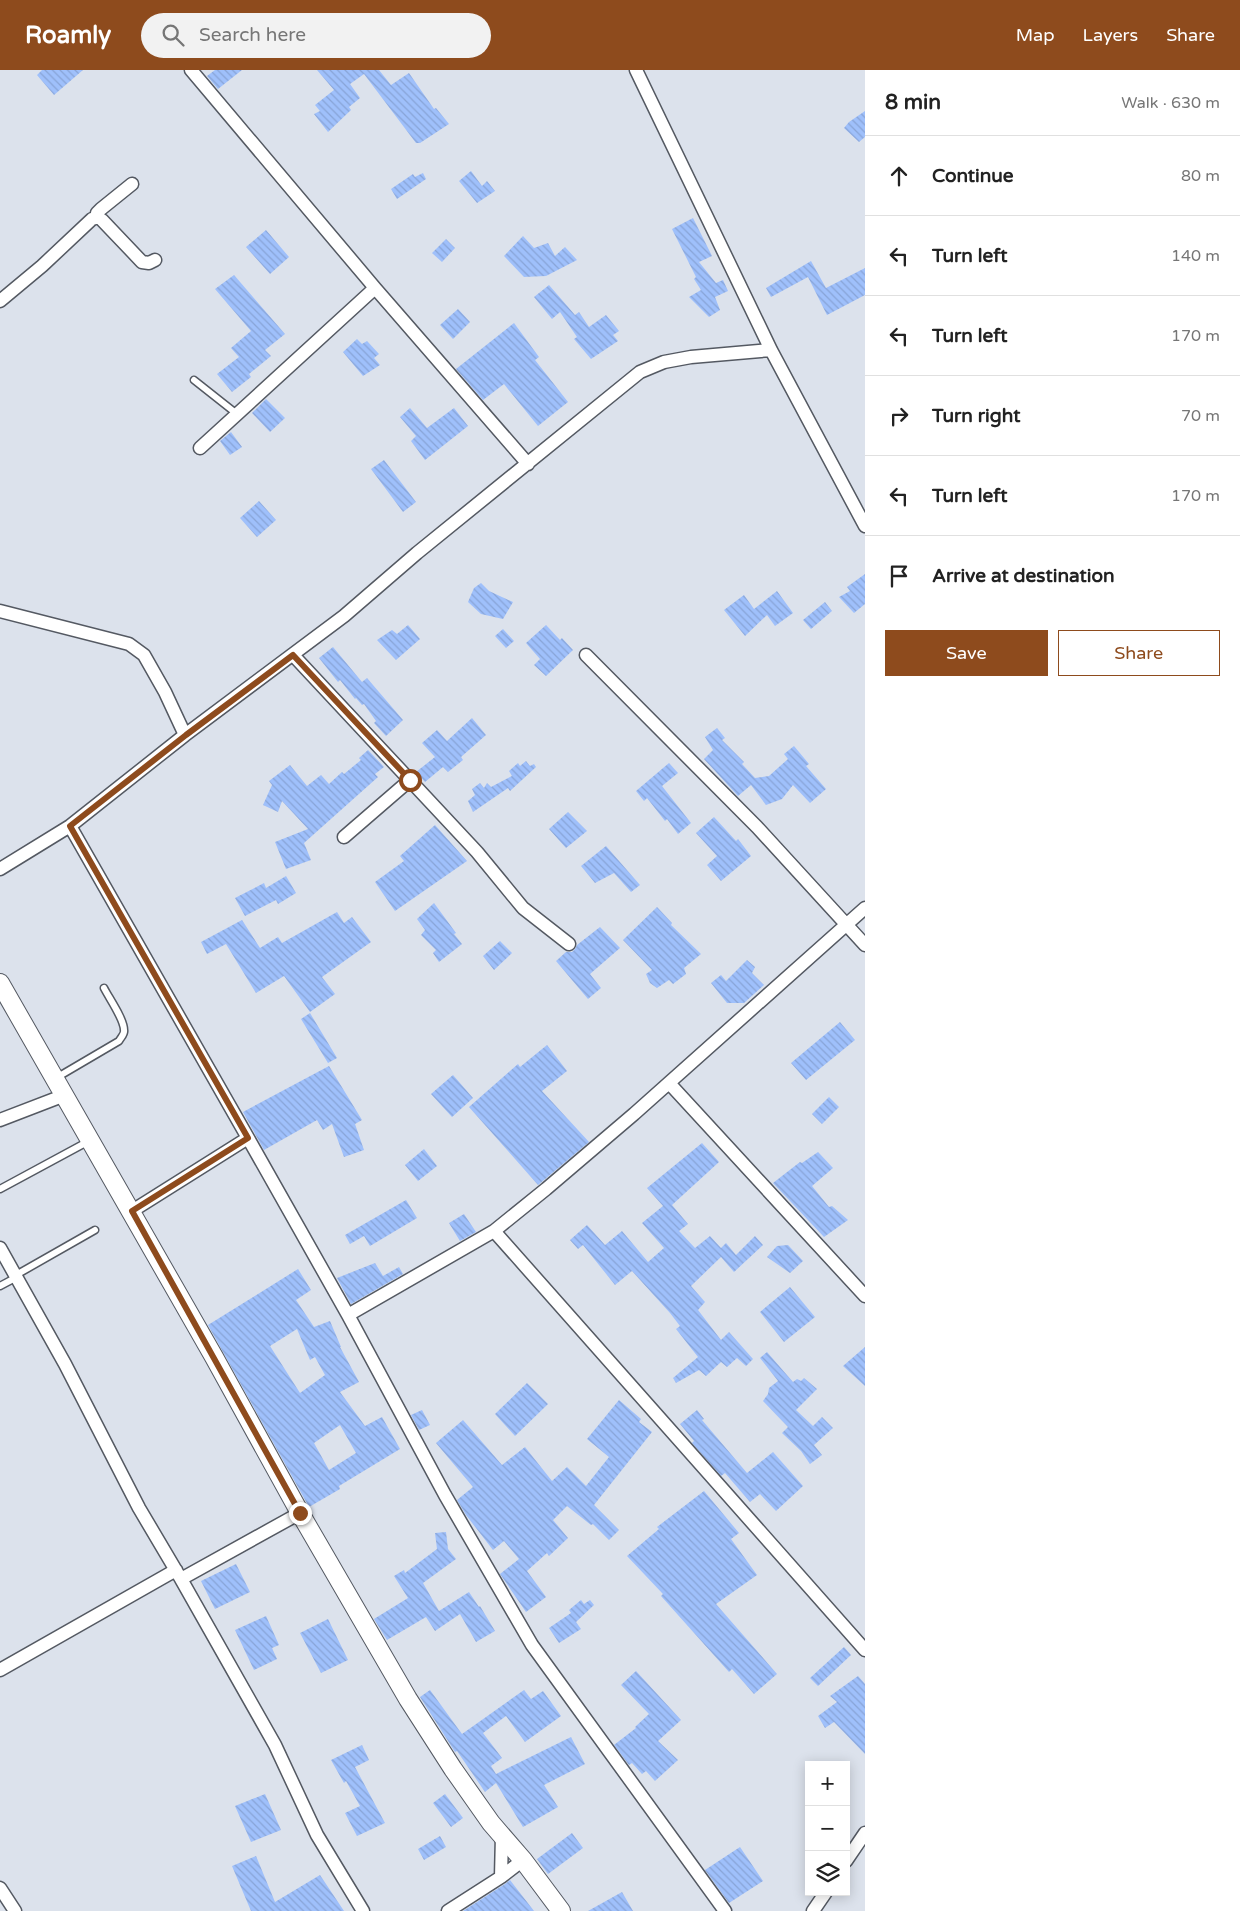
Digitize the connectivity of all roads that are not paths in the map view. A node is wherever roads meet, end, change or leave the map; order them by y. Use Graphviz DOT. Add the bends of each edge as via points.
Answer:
graph roads {
  1 [pos="191,70"];
  2 [pos="636,70"];
  3 [pos="132,184"];
  4 [pos="98,217"];
  5 [pos="155,260"];
  6 [pos="375,288"];
  7 [pos="0,301"];
  8 [pos="771,350"];
  9 [pos="194,380"];
  10 [pos="237,414"];
  11 [pos="200,448"];
  12 [pos="528,464"];
  13 [pos="865,526"];
  14 [pos="0,611"];
  15 [pos="293,655"];
  16 [pos="586,655"];
  17 [pos="186,735"];
  18 [pos="410,780"];
  19 [pos="70,826"];
  20 [pos="344,837"];
  21 [pos="0,869"];
  22 [pos="865,908"];
  23 [pos="847,924"];
  24 [pos="569,944"];
  25 [pos="865,945"];
  26 [pos="0,983"];
  27 [pos="104,988"];
  28 [pos="55,1078"];
  29 [pos="668,1083"];
  30 [pos="65,1095"];
  31 [pos="0,1120"];
  32 [pos="248,1138"];
  33 [pos="91,1140"];
  34 [pos="0,1189"];
  35 [pos="132,1211"];
  36 [pos="95,1230"];
  37 [pos="494,1231"];
  38 [pos="0,1248"];
  39 [pos="16,1276"];
  40 [pos="0,1286"];
  41 [pos="865,1296"];
  42 [pos="348,1315"];
  43 [pos="300,1513"];
  44 [pos="179,1574"];
  45 [pos="865,1650"];
  46 [pos="0,1670"];
  47 [pos="865,1833"];
  48 [pos="502,1836"];
  49 [pos="850,1855"];
  50 [pos="523,1860"];
  51 [pos="501,1877"];
  52 [pos="0,1888"];
  53 [pos="823,1896"];
  54 [pos="451,1910"];
  55 [pos="16,1911"];
  56 [pos="362,1911"];
  57 [pos="561,1911"];
  58 [pos="725,1911"];
  59 [pos="813,1911"];
  1 -- 6 [label="street"];
  2 -- 8 [label="street"];
  3 -- 4 [label="street" via="101,209"];
  4 -- 5 [label="street" via="142,262"];
  4 -- 7 [label="street"];
  6 -- 10 [label="street"];
  6 -- 12 [label="street"];
  8 -- 12 [label="street" via="691,357 664,362 640,372"];
  8 -- 13 [label="street"];
  9 -- 10 [label="lane"];
  10 -- 11 [label="street"];
  12 -- 15 [label="street"];
  14 -- 17 [label="street" via="128,644 144,655"];
  15 -- 17 [label="street"];
  15 -- 18 [label="street"];
  16 -- 23 [label="street" via="757,827"];
  17 -- 19 [label="street"];
  18 -- 20 [label="street"];
  18 -- 24 [label="street" via="477,852 523,908"];
  19 -- 21 [label="street"];
  19 -- 32 [label="street"];
  22 -- 23 [label="street"];
  23 -- 25 [label="street"];
  23 -- 29 [label="street"];
  26 -- 28 [label="street"];
  27 -- 28 [label="lane" via="122,1022 123,1035 119,1041"];
  28 -- 30 [label="street"];
  29 -- 37 [label="street"];
  29 -- 41 [label="street"];
  30 -- 31 [label="street"];
  30 -- 33 [label="street"];
  32 -- 35 [label="street"];
  32 -- 42 [label="street"];
  33 -- 34 [label="lane"];
  33 -- 35 [label="street"];
  35 -- 43 [label="street"];
  36 -- 39 [label="lane"];
  37 -- 42 [label="street"];
  37 -- 45 [label="street"];
  38 -- 39 [label="street"];
  39 -- 40 [label="lane"];
  39 -- 44 [label="street" via="139,1508"];
  42 -- 58 [label="street" via="445,1495 532,1646"];
  43 -- 44 [label="street"];
  43 -- 48 [label="street" via="408,1699 453,1770"];
  44 -- 46 [label="street"];
  44 -- 56 [label="street" via="275,1745 318,1835"];
  47 -- 49 [label="street"];
  48 -- 50 [label="street"];
  48 -- 51 [label="street"];
  50 -- 51 [label="street"];
  50 -- 57 [label="street"];
  51 -- 54 [label="street"];
  52 -- 55 [label="street"];
  53 -- 59 [label="street"];
}
